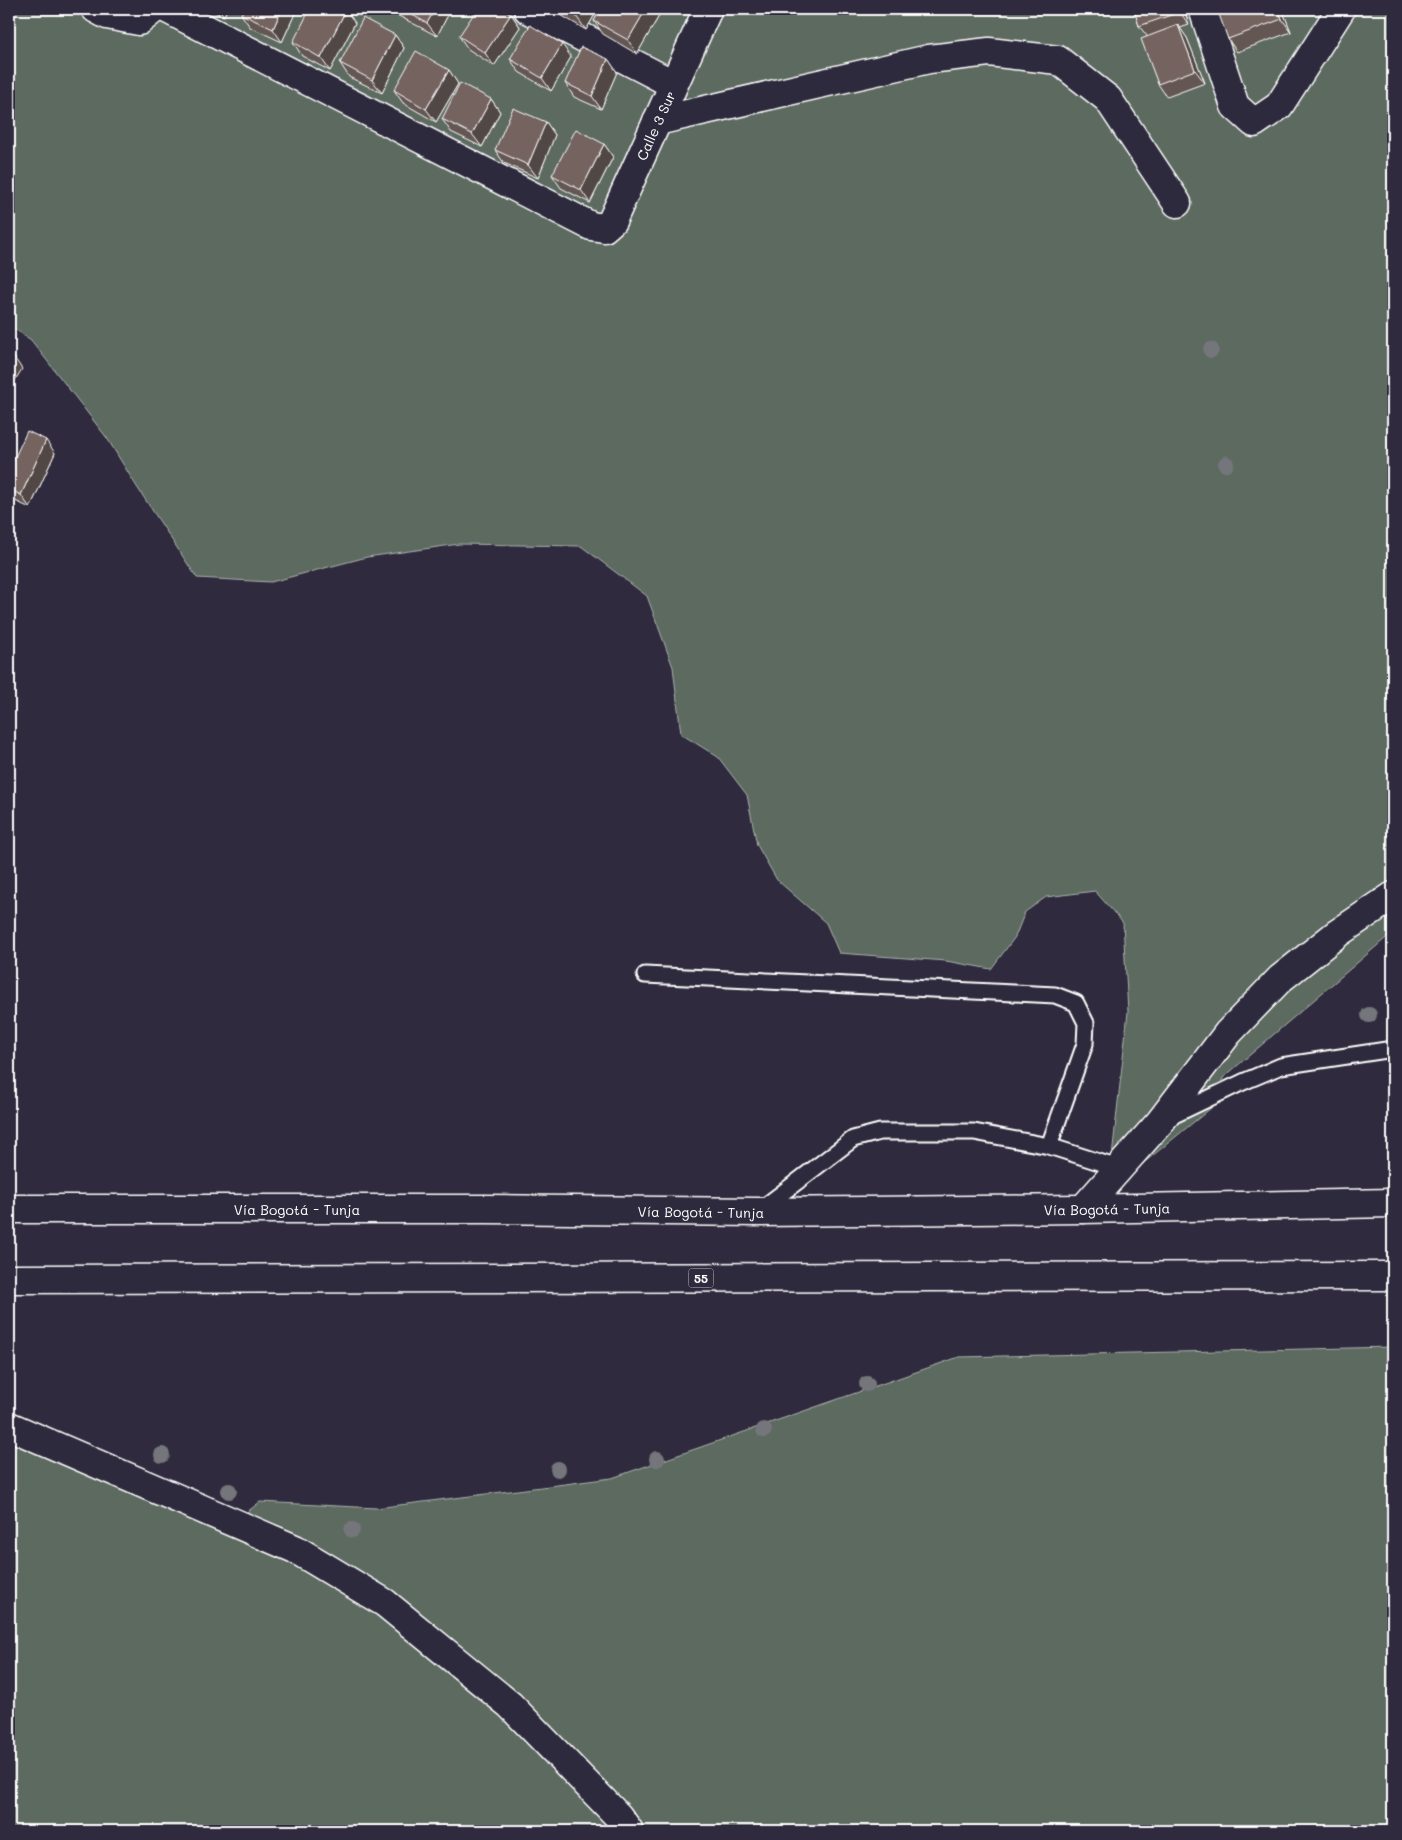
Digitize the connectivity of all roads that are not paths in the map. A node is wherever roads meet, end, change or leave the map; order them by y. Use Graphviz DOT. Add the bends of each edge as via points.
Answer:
graph roads {
  1 [pos="96,9"];
  2 [pos="154,9"];
  3 [pos="167,9"];
  4 [pos="528,9"];
  5 [pos="708,9"];
  6 [pos="1204,9"];
  7 [pos="1341,9"];
  8 [pos="673,84"];
  9 [pos="656,122"];
  10 [pos="1177,203"];
  11 [pos="1393,896"];
  12 [pos="645,975"];
  13 [pos="1393,1049"];
  14 [pos="1160,1122"];
  15 [pos="1049,1146"];
  16 [pos="1118,1168"];
  17 [pos="1393,1203"];
  18 [pos="9,1209"];
  19 [pos="1083,1209"];
  20 [pos="758,1212"];
  21 [pos="1393,1276"];
  22 [pos="9,1279"];
  23 [pos="9,1426"];
  24 [pos="629,1831"];
  1 -- 2 [label="main road" via="107,15 138,21"];
  3 -- 9 [label="main road, Calle 3 Sur" via="591,226 604,228 612,221"];
  4 -- 8 [label="main road"];
  5 -- 8 [label="main road, Calle 3 Sur"];
  6 -- 7 [label="main road" via="1236,106 1254,123 1279,106"];
  8 -- 9 [label="main road, Calle 3 Sur"];
  9 -- 10 [label="main road" via="930,59 989,52 1058,60 1108,99"];
  11 -- 14 [label="main road" via="1338,933 1280,979 1228,1033"];
  12 -- 15 [label="lane" via="1055,996 1076,1003 1086,1023 1085,1044"];
  13 -- 14 [label="lane" via="1281,1066"];
  14 -- 16 [label="main road"];
  15 -- 16 [label="lane"];
  15 -- 20 [label="lane" via="974,1132 880,1132 853,1138"];
  16 -- 19 [label="main road"];
  17 -- 19 [label="main road, Vía Bogotá - Tunja"];
  18 -- 20 [label="main road, Vía Bogotá - Tunja"];
  19 -- 20 [label="main road, Vía Bogotá - Tunja"];
  21 -- 22 [label="main road, 55"];
  23 -- 24 [label="main road" via="295,1549 385,1603 510,1705"];
}
